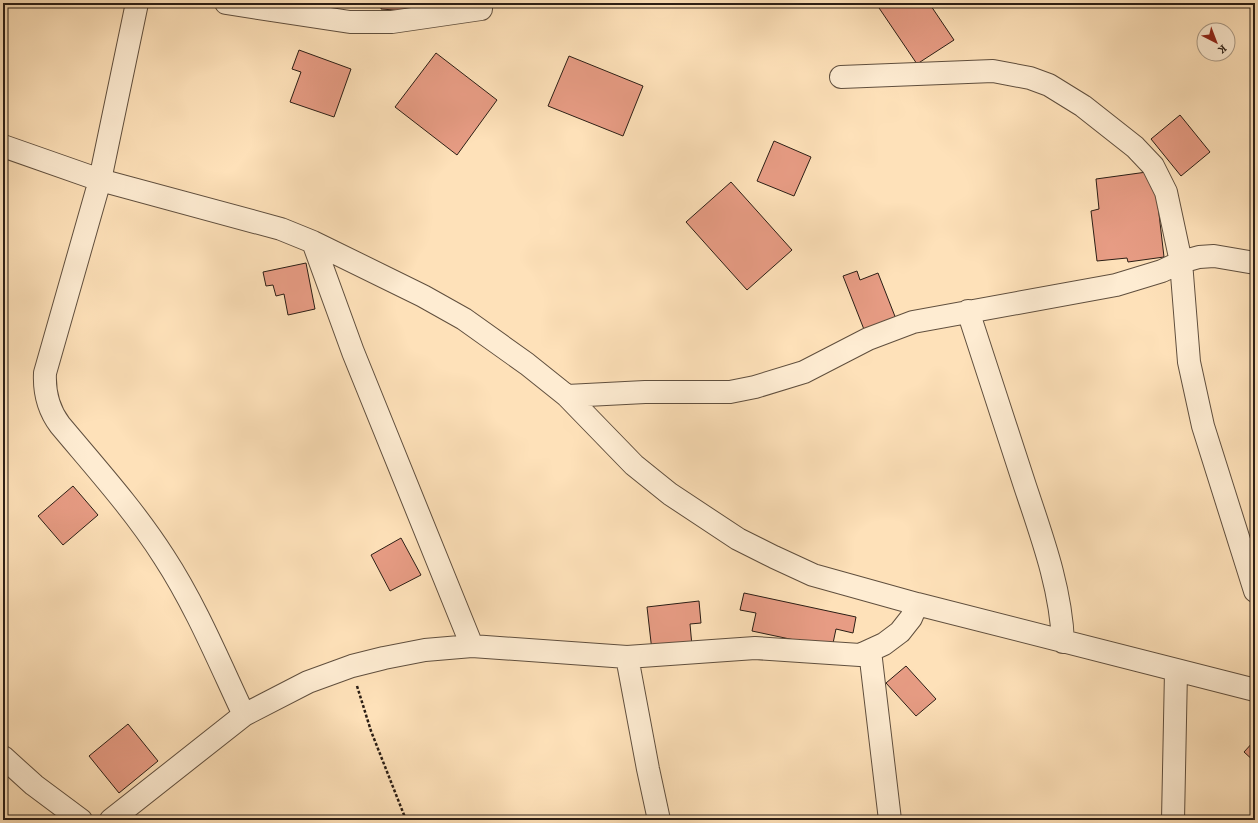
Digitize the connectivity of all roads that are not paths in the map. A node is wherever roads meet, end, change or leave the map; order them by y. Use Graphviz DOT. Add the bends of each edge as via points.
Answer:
graph roads {
  1 [pos="137,3"];
  2 [pos="226,3"];
  3 [pos="482,9"];
  4 [pos="841,77"];
  5 [pos="3,146"];
  6 [pos="100,180"];
  7 [pos="314,242"];
  8 [pos="1181,262"];
  9 [pos="1255,263"];
  10 [pos="968,311"];
  11 [pos="567,396"];
  12 [pos="1255,591"];
  13 [pos="917,604"];
  14 [pos="1063,642"];
  15 [pos="472,646"];
  16 [pos="870,651"];
  17 [pos="627,657"];
  18 [pos="1176,671"];
  19 [pos="1255,690"];
  20 [pos="244,715"];
  21 [pos="3,757"];
  22 [pos="117,818"];
  23 [pos="82,820"];
  24 [pos="659,820"];
  25 [pos="890,820"];
  26 [pos="1173,820"];
  1 -- 6 [label="street"];
  2 -- 3 [label="street" via="350,22 392,22"];
  4 -- 8 [label="street" via="993,71 1030,78 1067,95 1134,147 1153,166 1166,192"];
  5 -- 6 [label="street"];
  6 -- 7 [label="street" via="281,229"];
  6 -- 20 [label="street" via="45,373 46,397 54,417 142,524 164,556 196,614"];
  7 -- 11 [label="street" via="464,319 528,364"];
  7 -- 15 [label="street" via="353,352"];
  8 -- 9 [label="street" via="1214,256"];
  8 -- 10 [label="street" via="1162,272 1116,285"];
  8 -- 12 [label="street" via="1185,328 1196,396 1211,455"];
  10 -- 11 [label="street" via="890,329 804,372 755,387 730,392 645,392"];
  10 -- 14 [label="street" via="1042,536 1058,595"];
  11 -- 13 [label="street" via="634,465 682,502 738,539 814,575"];
  13 -- 14 [label="street"];
  13 -- 16 [label="street" via="911,618 900,632"];
  14 -- 18 [label="street"];
  15 -- 17 [label="street"];
  15 -- 20 [label="street" via="425,650 352,666 308,682"];
  16 -- 17 [label="street" via="860,655 755,648"];
  16 -- 25 [label="street"];
  17 -- 24 [label="street"];
  18 -- 19 [label="street"];
  18 -- 26 [label="street"];
  20 -- 22 [label="street"];
  21 -- 23 [label="street" via="34,785"];
}
